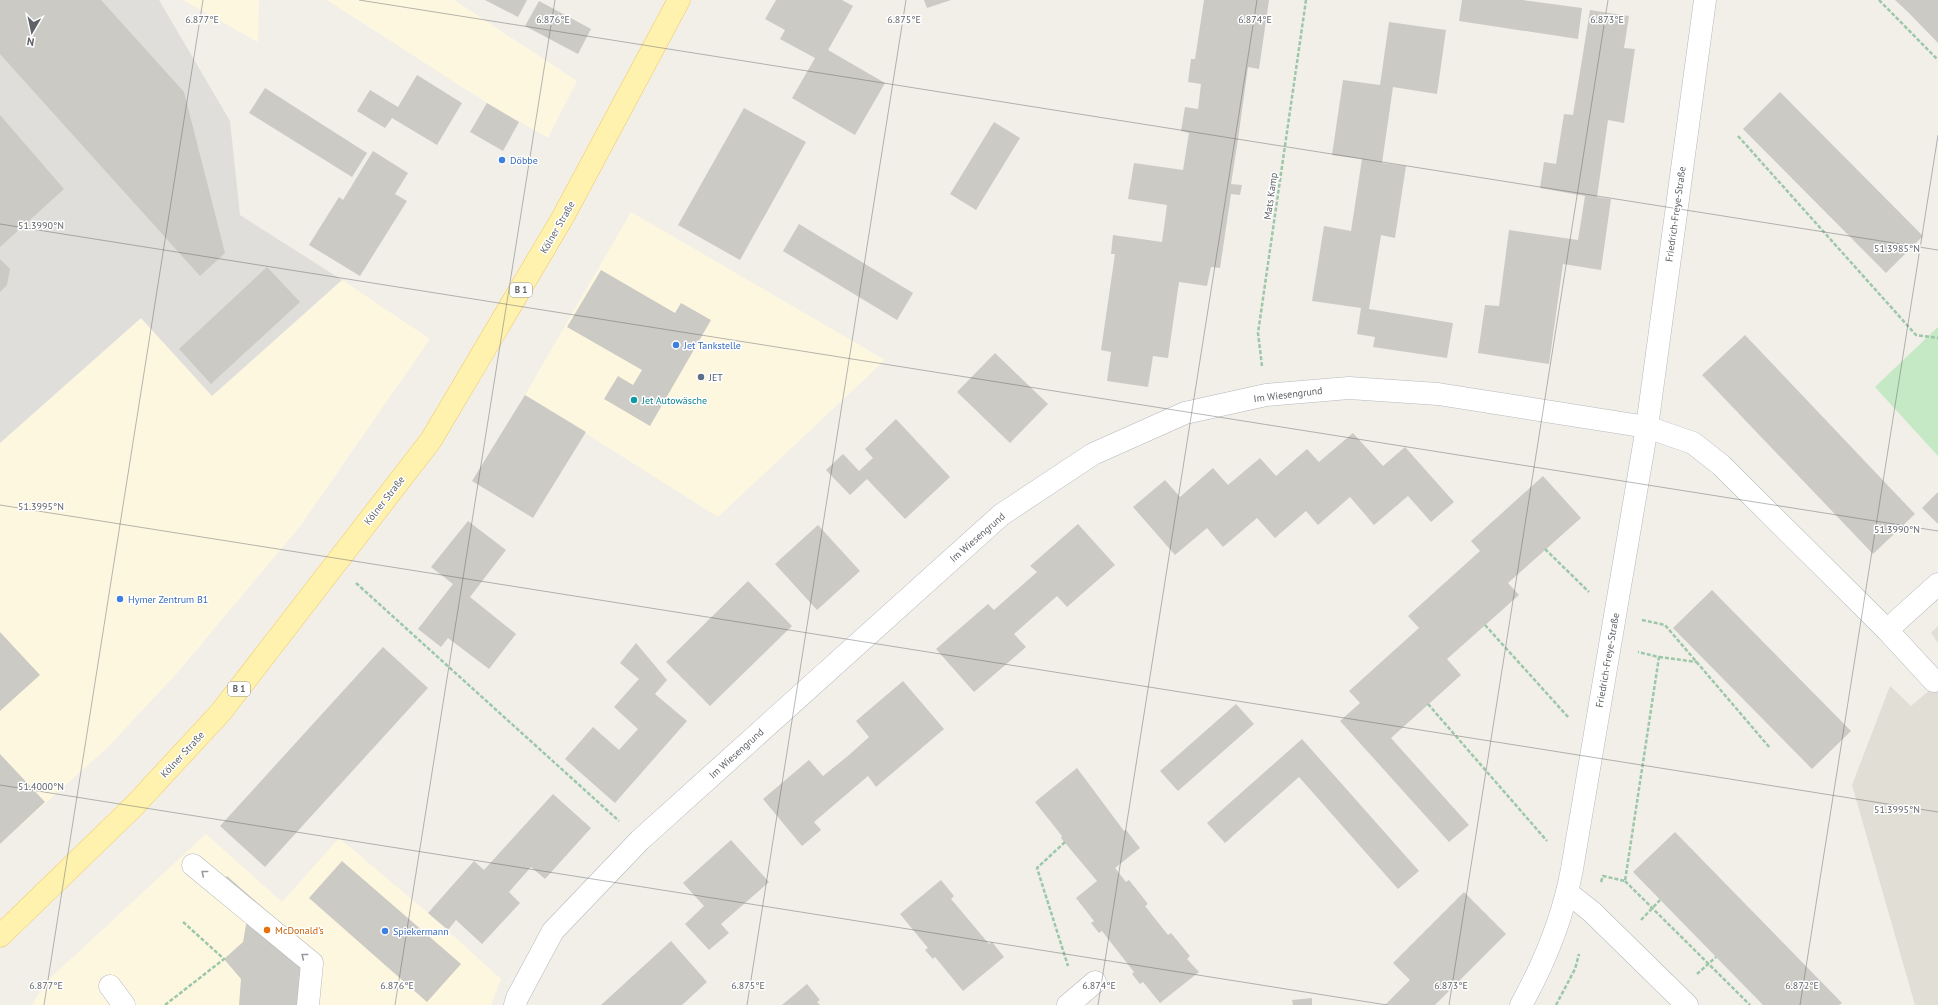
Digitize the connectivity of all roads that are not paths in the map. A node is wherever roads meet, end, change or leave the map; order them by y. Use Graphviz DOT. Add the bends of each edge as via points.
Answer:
graph roads {
  1 [pos="679,0"];
  2 [pos="1704,0"];
  3 [pos="1647,427"];
  4 [pos="1938,584"];
  5 [pos="1887,630"];
  6 [pos="1934,681"];
  7 [pos="193,865"];
  8 [pos="1568,893"];
  9 [pos="0,936"];
  10 [pos="1095,982"];
  11 [pos="110,986"];
  12 [pos="1073,1000"];
  13 [pos="124,1005"];
  14 [pos="308,1005"];
  15 [pos="515,1005"];
  16 [pos="1521,1005"];
  17 [pos="1687,1005"];
  1 -- 9 [label="main road, Kölner Straße / B 1" via="563,217 431,440 216,718 134,806"];
  2 -- 3 [label="street, Friedrich-Freye-Straße"];
  3 -- 5 [label="street" via="1693,443 1721,465"];
  3 -- 8 [label="street, Friedrich-Freye-Straße"];
  3 -- 15 [label="street, Im Wiesengrund" via="1438,394 1349,388 1266,395 1185,413 1093,454 1001,515 640,840 553,931"];
  4 -- 5 [label="street"];
  5 -- 6 [label="street"];
  14 -- 7 [label="street, one-way" via="312,963"];
  8 -- 16 [label="street, Friedrich-Freye-Straße" via="1556,933"];
  8 -- 17 [label="street" via="1592,912"];
  10 -- 12 [label="street"];
  11 -- 13 [label="street"];
}
